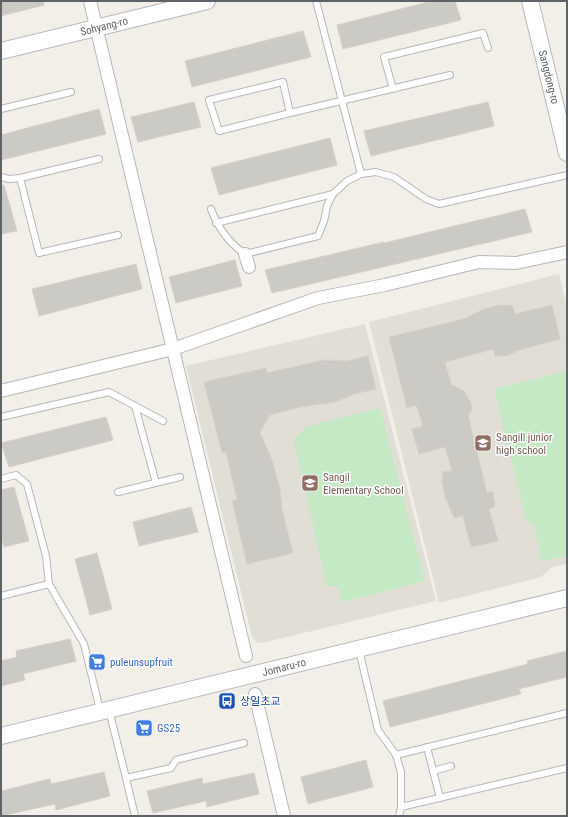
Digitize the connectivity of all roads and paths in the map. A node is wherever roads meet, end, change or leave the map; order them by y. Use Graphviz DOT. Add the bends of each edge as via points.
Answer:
graph roads {
  1 [pos="90,1"];
  2 [pos="207,1"];
  3 [pos="316,1"];
  4 [pos="530,1"];
  5 [pos="96,28"];
  6 [pos="488,48"];
  7 [pos="1,51"];
  8 [pos="450,75"];
  9 [pos="393,89"];
  10 [pos="71,92"];
  11 [pos="342,100"];
  12 [pos="1,109"];
  13 [pos="290,113"];
  14 [pos="567,153"];
  15 [pos="99,159"];
  16 [pos="361,174"];
  17 [pos="567,175"];
  18 [pos="1,177"];
  19 [pos="20,178"];
  20 [pos="333,194"];
  21 [pos="211,209"];
  22 [pos="216,223"];
  23 [pos="118,235"];
  24 [pos="567,252"];
  25 [pos="246,254"];
  26 [pos="249,267"];
  27 [pos="173,349"];
  28 [pos="1,391"];
  29 [pos="135,406"];
  30 [pos="1,417"];
  31 [pos="163,421"];
  32 [pos="180,478"];
  33 [pos="1,479"];
  34 [pos="156,483"];
  35 [pos="118,492"];
  36 [pos="49,584"];
  37 [pos="1,596"];
  38 [pos="567,598"];
  39 [pos="359,649"];
  40 [pos="246,656"];
  41 [pos="255,694"];
  42 [pos="105,711"];
  43 [pos="567,713"];
  44 [pos="1,736"];
  45 [pos="244,743"];
  46 [pos="427,747"];
  47 [pos="396,755"];
  48 [pos="451,766"];
  49 [pos="567,768"];
  50 [pos="433,771"];
  51 [pos="126,778"];
  52 [pos="440,798"];
  53 [pos="401,807"];
  54 [pos="135,816"];
  55 [pos="284,816"];
  56 [pos="399,816"];
  1 -- 5 [label="street"];
  2 -- 5 [label="street, Sohyang-ro"];
  3 -- 11 [label="lane"];
  4 -- 14 [label="street, Sangdong-ro"];
  5 -- 7 [label="street, Sohyang-ro"];
  5 -- 27 [label="street"];
  6 -- 9 [label="lane" via="484,34 384,57"];
  8 -- 9 [label="lane"];
  9 -- 11 [label="lane"];
  10 -- 12 [label="lane"];
  11 -- 13 [label="lane"];
  11 -- 16 [label="lane"];
  13 -- 13 [label="lane" via="283,82 209,100 219,131"];
  15 -- 19 [label="lane"];
  16 -- 17 [label="lane" via="376,172 394,177 439,204"];
  16 -- 20 [label="lane" via="347,181"];
  18 -- 19 [label="lane"];
  19 -- 23 [label="lane" via="39,253"];
  20 -- 22 [label="lane"];
  20 -- 25 [label="lane" via="318,236"];
  21 -- 22 [label="lane"];
  22 -- 25 [label="lane" via="228,240"];
  24 -- 27 [label="street" via="516,264 479,262 318,298"];
  25 -- 26 [label="street"];
  27 -- 28 [label="street"];
  27 -- 40 [label="street"];
  29 -- 30 [label="lane" via="109,392"];
  29 -- 31 [label="lane"];
  29 -- 34 [label="lane"];
  32 -- 34 [label="lane"];
  33 -- 36 [label="lane" via="16,475 27,484 46,556"];
  34 -- 35 [label="lane"];
  36 -- 37 [label="lane"];
  36 -- 42 [label="lane" via="84,644"];
  38 -- 39 [label="street, Jomaru-ro"];
  39 -- 42 [label="street, Jomaru-ro"];
  39 -- 47 [label="lane" via="378,730"];
  41 -- 55 [label="street"];
  42 -- 44 [label="street, Jomaru-ro"];
  42 -- 51 [label="lane"];
  43 -- 46 [label="lane"];
  45 -- 51 [label="lane" via="176,760 171,768"];
  46 -- 47 [label="lane"];
  46 -- 50 [label="lane"];
  47 -- 53 [label="lane" via="401,772"];
  48 -- 50 [label="lane"];
  49 -- 52 [label="lane"];
  50 -- 52 [label="lane"];
  51 -- 54 [label="lane"];
  52 -- 53 [label="lane"];
  53 -- 56 [label="lane"];
}
